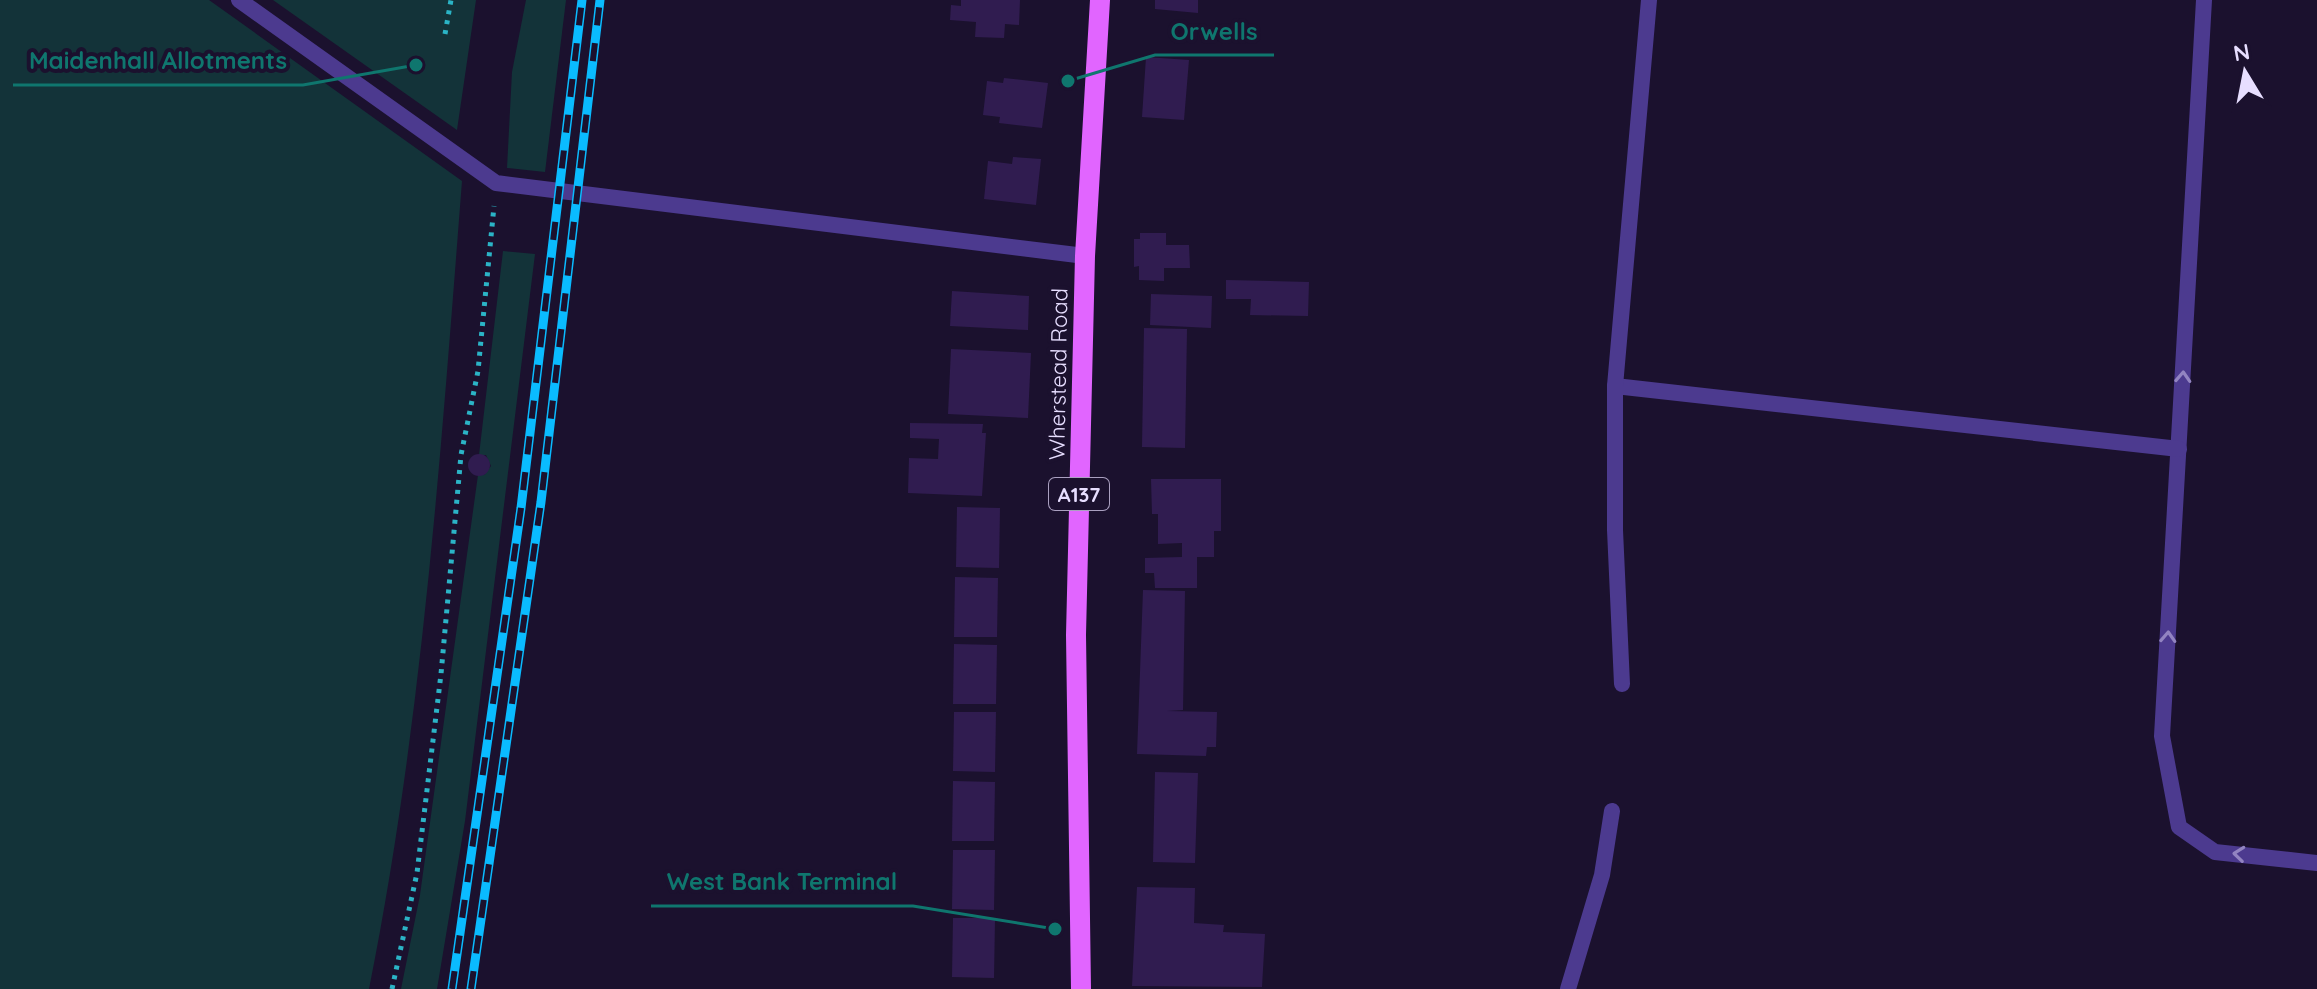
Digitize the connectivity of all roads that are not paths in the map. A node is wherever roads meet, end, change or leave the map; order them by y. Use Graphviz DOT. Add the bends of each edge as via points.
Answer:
graph roads {
  1 [pos="239,0"];
  2 [pos="1100,0"];
  3 [pos="1649,0"];
  4 [pos="2204,0"];
  5 [pos="1085,256"];
  6 [pos="1615,386"];
  7 [pos="2179,449"];
  8 [pos="1622,684"];
  9 [pos="1612,811"];
  10 [pos="2317,863"];
  11 [pos="1081,989"];
  12 [pos="1568,989"];
  1 -- 5 [label="lane" via="496,183"];
  2 -- 5 [label="main road, Wherstead Road / A137"];
  3 -- 6 [label="lane"];
  7 -- 4 [label="lane, one-way"];
  5 -- 11 [label="main road, Wherstead Road / A137" via="1076,635"];
  6 -- 7 [label="lane"];
  6 -- 8 [label="lane"];
  10 -- 7 [label="lane, one-way" via="2215,852 2179,827 2162,736"];
  9 -- 12 [label="lane" via="1602,875"];
}
